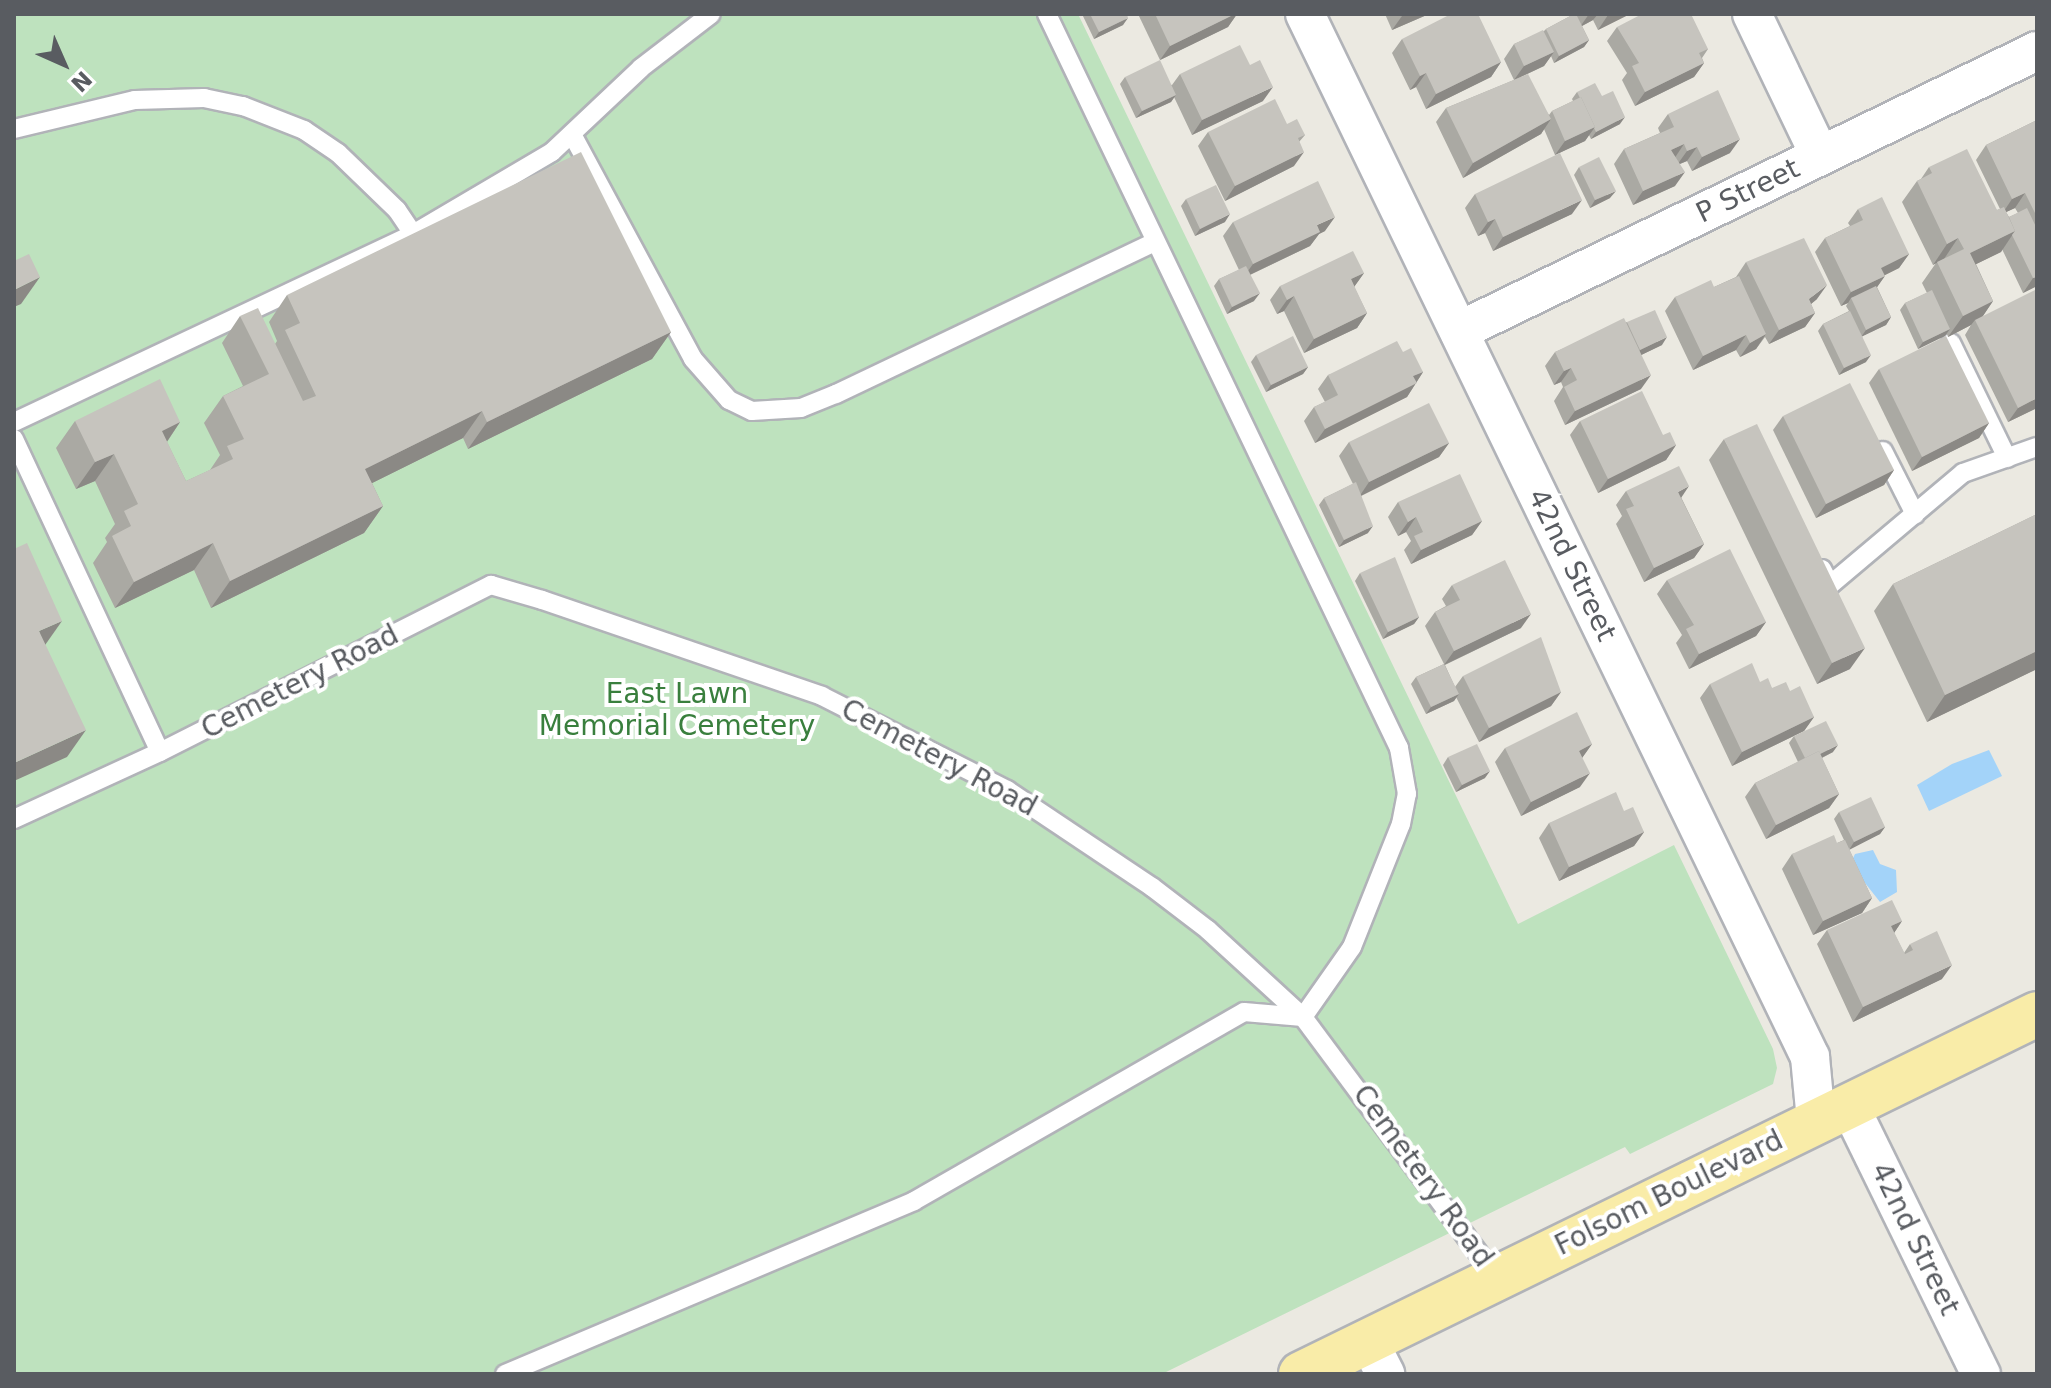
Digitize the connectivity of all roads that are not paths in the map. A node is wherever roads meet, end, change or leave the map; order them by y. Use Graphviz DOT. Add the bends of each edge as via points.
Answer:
graph roads {
  1 [pos="711,14"];
  2 [pos="1047,14"];
  3 [pos="1305,14"];
  4 [pos="1752,14"];
  5 [pos="2037,51"];
  6 [pos="14,129"];
  7 [pos="573,136"];
  8 [pos="1820,156"];
  9 [pos="413,234"];
  10 [pos="1154,242"];
  11 [pos="1459,331"];
  12 [pos="1951,343"];
  13 [pos="14,422"];
  14 [pos="1874,432"];
  15 [pos="14,439"];
  16 [pos="2037,447"];
  17 [pos="2007,458"];
  18 [pos="1915,514"];
  19 [pos="1810,545"];
  20 [pos="160,752"];
  21 [pos="14,819"];
  22 [pos="2037,1014"];
  23 [pos="1303,1017"];
  24 [pos="1833,1113"];
  25 [pos="1496,1277"];
  26 [pos="1377,1358"];
  27 [pos="505,1374"];
  28 [pos="1301,1374"];
  29 [pos="1981,1374"];
  1 -- 7 [label="lane" via="641,68"];
  2 -- 10 [label="lane"];
  3 -- 11 [label="street, 42nd Street"];
  4 -- 8 [label="street"];
  5 -- 8 [label="street, P Street"];
  6 -- 9 [label="lane" via="135,100 204,98 243,106 304,130 338,153 397,210"];
  7 -- 9 [label="lane" via="518,177"];
  7 -- 10 [label="lane" via="693,359 729,400 752,411 801,408 836,394"];
  8 -- 11 [label="street, P Street"];
  9 -- 13 [label="lane"];
  10 -- 23 [label="lane" via="1406,772 1401,824 1352,947"];
  11 -- 24 [label="street, 42nd Street"];
  12 -- 17 [label="lane"];
  14 -- 18 [label="lane"];
  15 -- 20 [label="lane"];
  16 -- 17 [label="lane"];
  17 -- 18 [label="lane" via="1963,473"];
  18 -- 19 [label="lane" via="1830,585"];
  20 -- 21 [label="lane, Cemetery Road"];
  20 -- 23 [label="lane, Cemetery Road" via="491,585 822,696 919,742 1007,790 1152,887"];
  22 -- 24 [label="main road, Folsom Boulevard"];
  23 -- 25 [label="lane, Cemetery Road"];
  23 -- 27 [label="lane" via="1244,1012 914,1201"];
  24 -- 25 [label="main road, Folsom Boulevard"];
  24 -- 29 [label="street, 42nd Street"];
  25 -- 26 [label="main road, Folsom Boulevard"];
  26 -- 28 [label="main road, Folsom Boulevard"];
}
